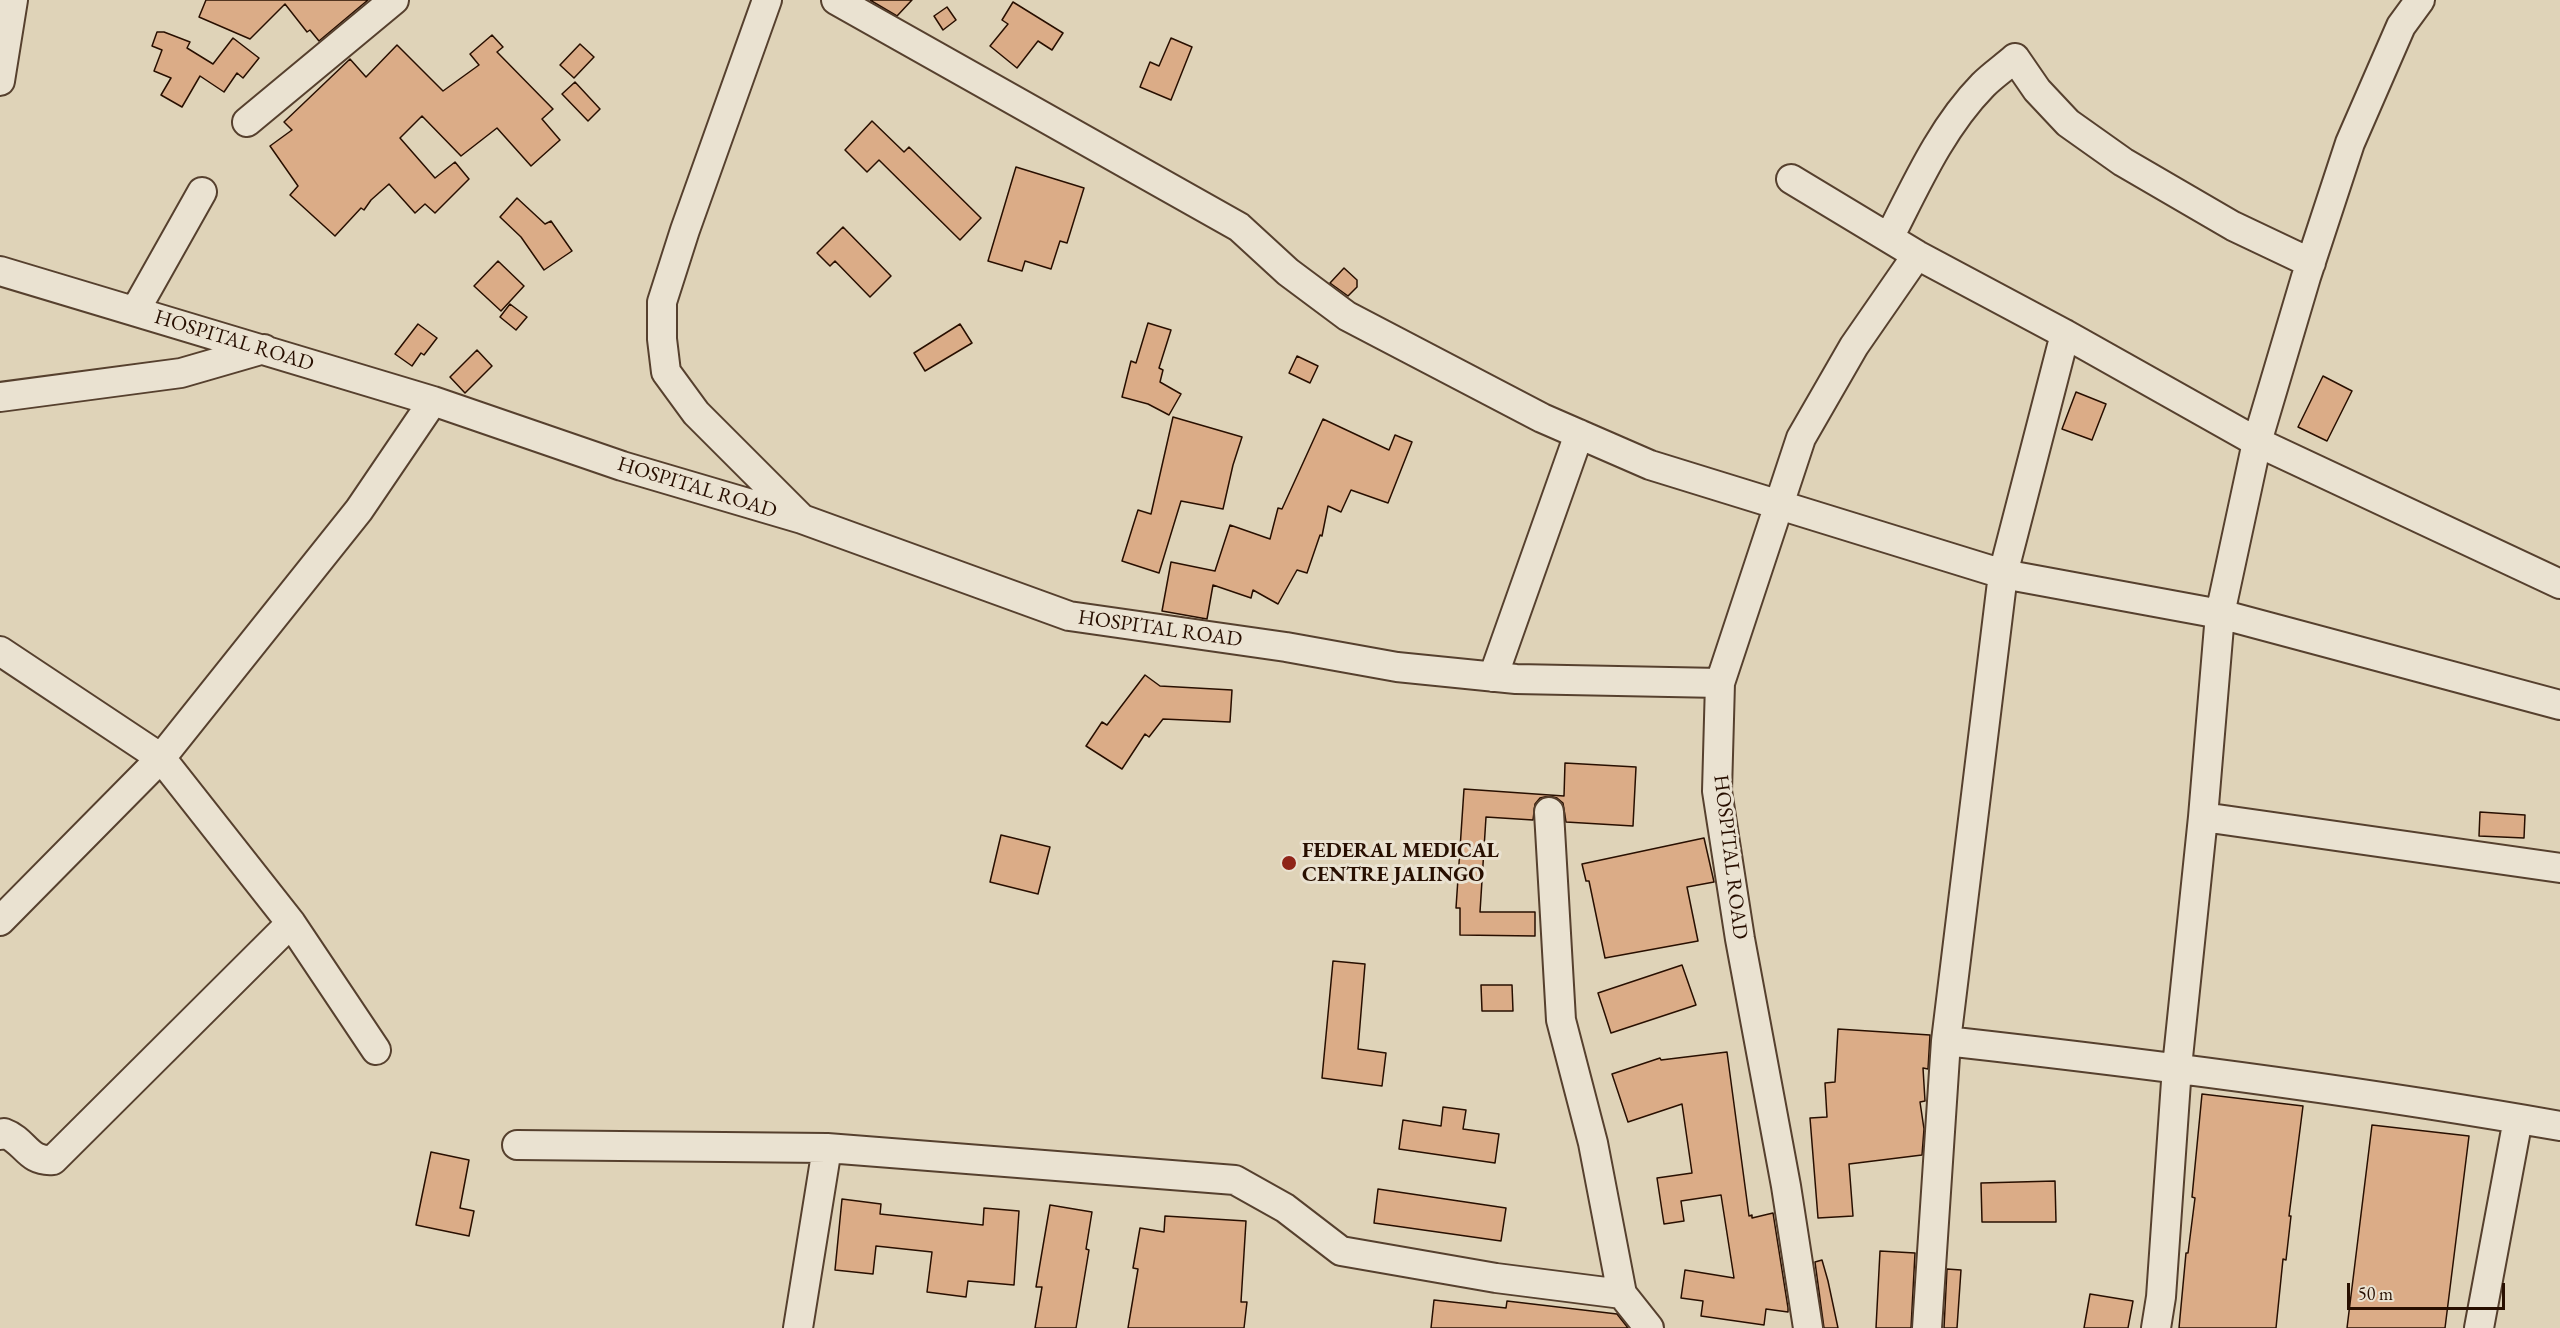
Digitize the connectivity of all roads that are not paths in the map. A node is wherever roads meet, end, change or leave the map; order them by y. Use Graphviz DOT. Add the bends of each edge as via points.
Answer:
graph roads {
  1 [pos="13,0"];
  2 [pos="394,0"];
  3 [pos="766,0"];
  4 [pos="836,0"];
  5 [pos="2420,0"];
  6 [pos="0,81"];
  7 [pos="248,122"];
  8 [pos="1791,179"];
  9 [pos="202,192"];
  10 [pos="1889,238"];
  11 [pos="1917,255"];
  12 [pos="2311,262"];
  13 [pos="0,272"];
  14 [pos="135,311"];
  15 [pos="2066,334"];
  16 [pos="264,349"];
  17 [pos="0,397"];
  18 [pos="433,401"];
  19 [pos="1579,434"];
  20 [pos="2257,442"];
  21 [pos="1778,506"];
  22 [pos="802,519"];
  23 [pos="2003,574"];
  24 [pos="2560,584"];
  25 [pos="2220,614"];
  26 [pos="0,651"];
  27 [pos="1493,677"];
  28 [pos="1720,683"];
  29 [pos="2560,705"];
  30 [pos="161,758"];
  31 [pos="1549,812"];
  32 [pos="2203,817"];
  33 [pos="2560,868"];
  34 [pos="0,921"];
  35 [pos="291,923"];
  36 [pos="1946,1041"];
  37 [pos="376,1050"];
  38 [pos="2177,1067"];
  39 [pos="2518,1119"];
  40 [pos="2560,1126"];
  41 [pos="0,1135"];
  42 [pos="517,1145"];
  43 [pos="828,1148"];
  44 [pos="1622,1294"];
  45 [pos="1654,1326"];
  46 [pos="798,1328"];
  47 [pos="1808,1328"];
  48 [pos="1927,1328"];
  49 [pos="2156,1328"];
  50 [pos="2480,1328"];
  1 -- 6 [label="street"];
  2 -- 7 [label="street"];
  3 -- 22 [label="street" via="666,292 662,339 666,372 696,413"];
  4 -- 19 [label="street" via="1239,227 1288,272 1347,316"];
  5 -- 12 [label="street" via="2402,26 2350,143"];
  8 -- 10 [label="street"];
  9 -- 14 [label="street"];
  10 -- 11 [label="street"];
  10 -- 12 [label="street" via="1950,125 1983,85 2015,58 2067,123 2123,162 2233,226"];
  11 -- 15 [label="street"];
  11 -- 21 [label="street" via="1854,346 1801,438"];
  12 -- 20 [label="street"];
  13 -- 14 [label="street, HOSPITAL ROAD"];
  14 -- 16 [label="street, HOSPITAL ROAD"];
  15 -- 20 [label="street"];
  15 -- 23 [label="street"];
  16 -- 17 [label="street" via="181,373"];
  16 -- 18 [label="street, HOSPITAL ROAD"];
  18 -- 22 [label="street, HOSPITAL ROAD" via="622,466"];
  18 -- 30 [label="street" via="359,510"];
  19 -- 21 [label="street" via="1650,465"];
  19 -- 27 [label="street"];
  20 -- 24 [label="street"];
  20 -- 25 [label="street"];
  21 -- 23 [label="street"];
  21 -- 28 [label="street"];
  22 -- 27 [label="street, HOSPITAL ROAD" via="1069,616 1397,667"];
  23 -- 25 [label="street"];
  23 -- 36 [label="street"];
  25 -- 29 [label="street"];
  25 -- 32 [label="street"];
  26 -- 30 [label="street"];
  27 -- 28 [label="street, HOSPITAL ROAD"];
  28 -- 47 [label="street, HOSPITAL ROAD" via="1717,791"];
  30 -- 34 [label="street"];
  30 -- 35 [label="street"];
  31 -- 44 [label="street" via="1561,1020 1593,1143"];
  32 -- 33 [label="street"];
  32 -- 38 [label="street"];
  35 -- 37 [label="street"];
  35 -- 41 [label="street" via="53,1160 42,1161 13,1136"];
  36 -- 38 [label="street"];
  36 -- 48 [label="street"];
  38 -- 39 [label="street"];
  38 -- 49 [label="street"];
  39 -- 40 [label="street"];
  39 -- 50 [label="street"];
  42 -- 43 [label="street"];
  43 -- 44 [label="street" via="1235,1180 1285,1208 1341,1251 1496,1278"];
  43 -- 46 [label="street"];
  44 -- 45 [label="street"];
}
